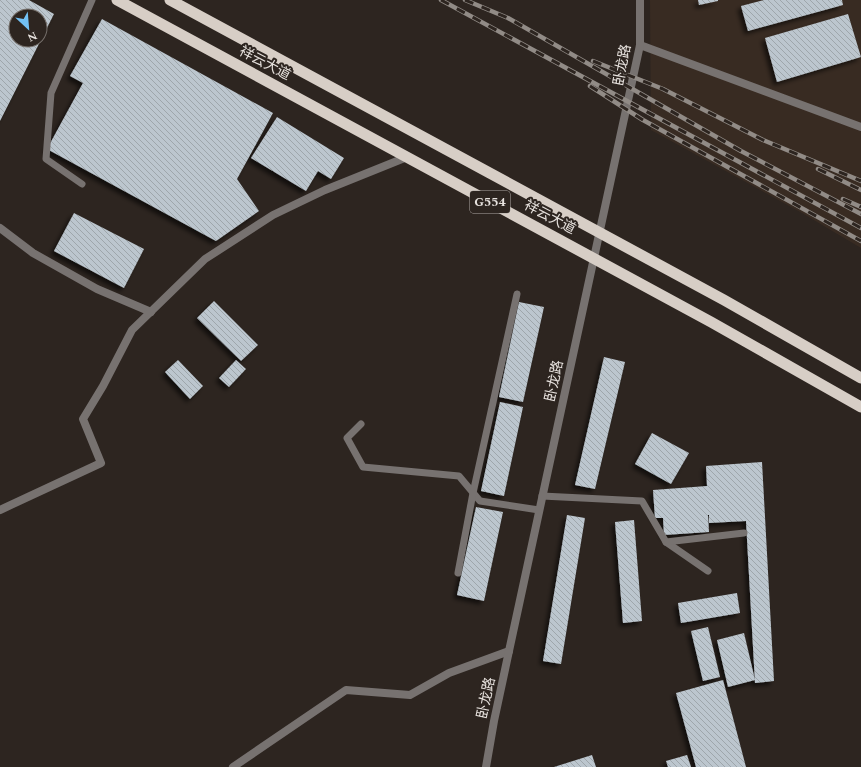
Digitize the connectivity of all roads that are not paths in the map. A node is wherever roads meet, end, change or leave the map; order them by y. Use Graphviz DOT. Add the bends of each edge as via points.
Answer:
graph roads {
  1 [pos="92,0"];
  2 [pos="117,0"];
  3 [pos="170,0"];
  4 [pos="640,0"];
  5 [pos="640,46"];
  6 [pos="861,127"];
  7 [pos="407,157"];
  8 [pos="82,184"];
  9 [pos="0,228"];
  10 [pos="599,232"];
  11 [pos="594,258"];
  12 [pos="517,294"];
  13 [pos="151,312"];
  14 [pos="861,378"];
  15 [pos="861,407"];
  16 [pos="361,424"];
  17 [pos="473,493"];
  18 [pos="542,496"];
  19 [pos="0,510"];
  20 [pos="540,510"];
  21 [pos="744,533"];
  22 [pos="666,542"];
  23 [pos="708,571"];
  24 [pos="458,573"];
  25 [pos="509,651"];
  26 [pos="233,767"];
  27 [pos="486,767"];
  1 -- 8 [label="lane" via="51,94 46,159"];
  2 -- 7 [label="highway, 祥云大道 / G554"];
  3 -- 10 [label="highway, 祥云大道 / G554"];
  4 -- 5 [label="street, 卧龙路"];
  5 -- 6 [label="street"];
  5 -- 10 [label="street, 卧龙路"];
  7 -- 11 [label="highway, 祥云大道 / G554"];
  7 -- 13 [label="street" via="324,190 273,215 205,259"];
  9 -- 13 [label="street" via="33,253 97,289"];
  10 -- 11 [label="street, 卧龙路"];
  10 -- 14 [label="highway, 祥云大道 / G554"];
  11 -- 15 [label="highway, 祥云大道 / G554"];
  11 -- 18 [label="street, 卧龙路"];
  12 -- 17 [label="lane"];
  13 -- 19 [label="street" via="132,330 83,419 101,463"];
  16 -- 17 [label="lane" via="347,438 363,467 459,476"];
  17 -- 20 [label="lane" via="480,501"];
  17 -- 24 [label="lane"];
  18 -- 20 [label="street, 卧龙路"];
  18 -- 22 [label="lane" via="642,501"];
  20 -- 25 [label="street, 卧龙路"];
  21 -- 22 [label="lane"];
  22 -- 23 [label="lane"];
  25 -- 26 [label="street" via="449,673 410,695 346,690"];
  25 -- 27 [label="street, 卧龙路"];
}
